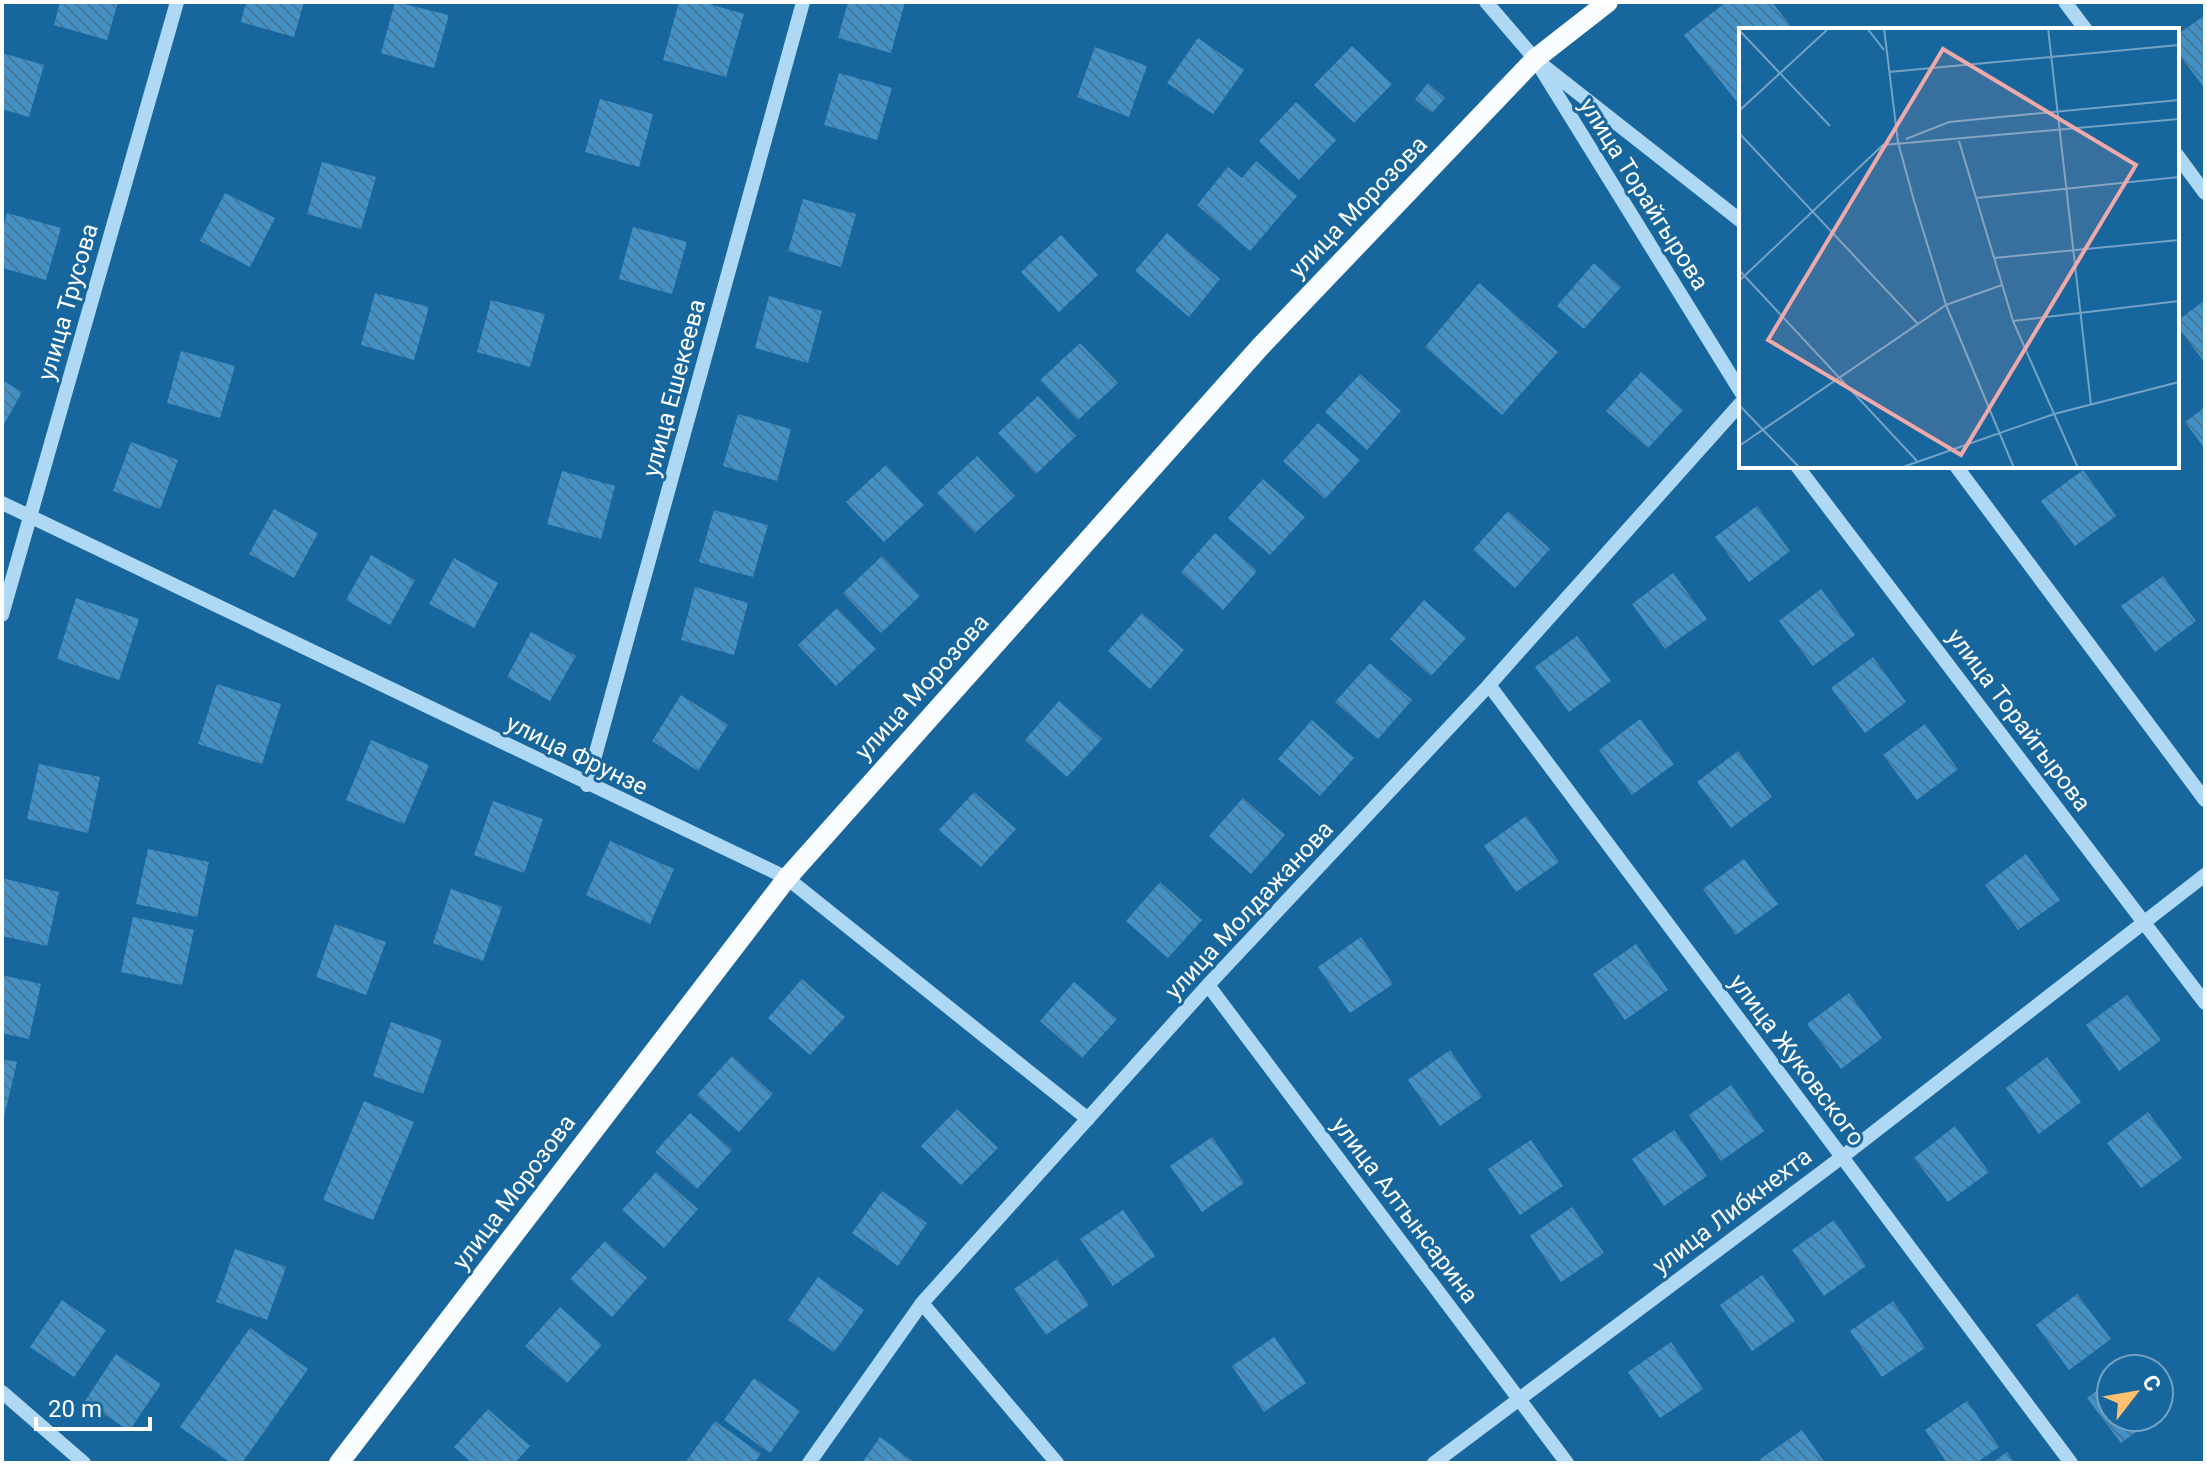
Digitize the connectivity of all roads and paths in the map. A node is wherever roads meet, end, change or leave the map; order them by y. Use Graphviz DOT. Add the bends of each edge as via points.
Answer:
graph roads {
  1 [pos="177,2"];
  2 [pos="803,2"];
  3 [pos="1486,2"];
  4 [pos="1608,2"];
  5 [pos="2065,2"];
  6 [pos="2084,28"];
  7 [pos="1535,59"];
  8 [pos="2179,158"];
  9 [pos="2205,193"];
  10 [pos="1739,219"];
  11 [pos="1739,389"];
  12 [pos="1739,405"];
  13 [pos="1799,468"];
  14 [pos="1957,468"];
  15 [pos="2,503"];
  16 [pos="30,515"];
  17 [pos="2,615"];
  18 [pos="1489,685"];
  19 [pos="587,785"];
  20 [pos="2205,800"];
  21 [pos="2205,875"];
  22 [pos="787,878"];
  23 [pos="2145,921"];
  24 [pos="1208,985"];
  25 [pos="2205,1003"];
  26 [pos="1088,1119"];
  27 [pos="1842,1157"];
  28 [pos="922,1303"];
  29 [pos="2,1392"];
  30 [pos="1519,1398"];
  31 [pos="84,1463"];
  32 [pos="339,1463"];
  33 [pos="809,1463"];
  34 [pos="1057,1463"];
  35 [pos="1434,1463"];
  36 [pos="1567,1463"];
  37 [pos="2071,1463"];
  1 -- 16 [label="street, улица Трусова"];
  2 -- 19 [label="street, улица Ешекеева"];
  3 -- 7 [label="street, улица Торайгырова"];
  4 -- 7 [label="main road, улица Морозова"];
  5 -- 6 [label="street"];
  7 -- 10 [label="street, улица Торайгырова"];
  7 -- 11 [label="street, улица Торайгырова"];
  7 -- 22 [label="main road, улица Морозова" via="1260,347"];
  8 -- 9 [label="street"];
  12 -- 18 [label="street, улица Молдажанова"];
  13 -- 23 [label="street, улица Торайгырова"];
  14 -- 20 [label="street"];
  15 -- 16 [label="street, улица Фрунзе"];
  16 -- 17 [label="street, улица Трусова"];
  16 -- 19 [label="street, улица Фрунзе"];
  18 -- 24 [label="street, улица Молдажанова"];
  18 -- 27 [label="street, улица Жуковского"];
  19 -- 22 [label="street, улица Фрунзе"];
  21 -- 23 [label="street, улица Либкнехта"];
  22 -- 26 [label="street, улица Фрунзе"];
  22 -- 32 [label="main road, улица Морозова"];
  23 -- 25 [label="street, улица Торайгырова"];
  23 -- 27 [label="street, улица Либкнехта"];
  24 -- 26 [label="street, улица Молдажанова"];
  24 -- 30 [label="street, улица Алтынсарина"];
  26 -- 28 [label="street, улица Молдажанова"];
  27 -- 30 [label="street, улица Либкнехта"];
  27 -- 37 [label="street, улица Жуковского"];
  28 -- 33 [label="street, улица Молдажанова"];
  28 -- 34 [label="street"];
  29 -- 31 [label="street"];
  30 -- 35 [label="street, улица Либкнехта"];
  30 -- 36 [label="street, улица Алтынсарина"];
}
